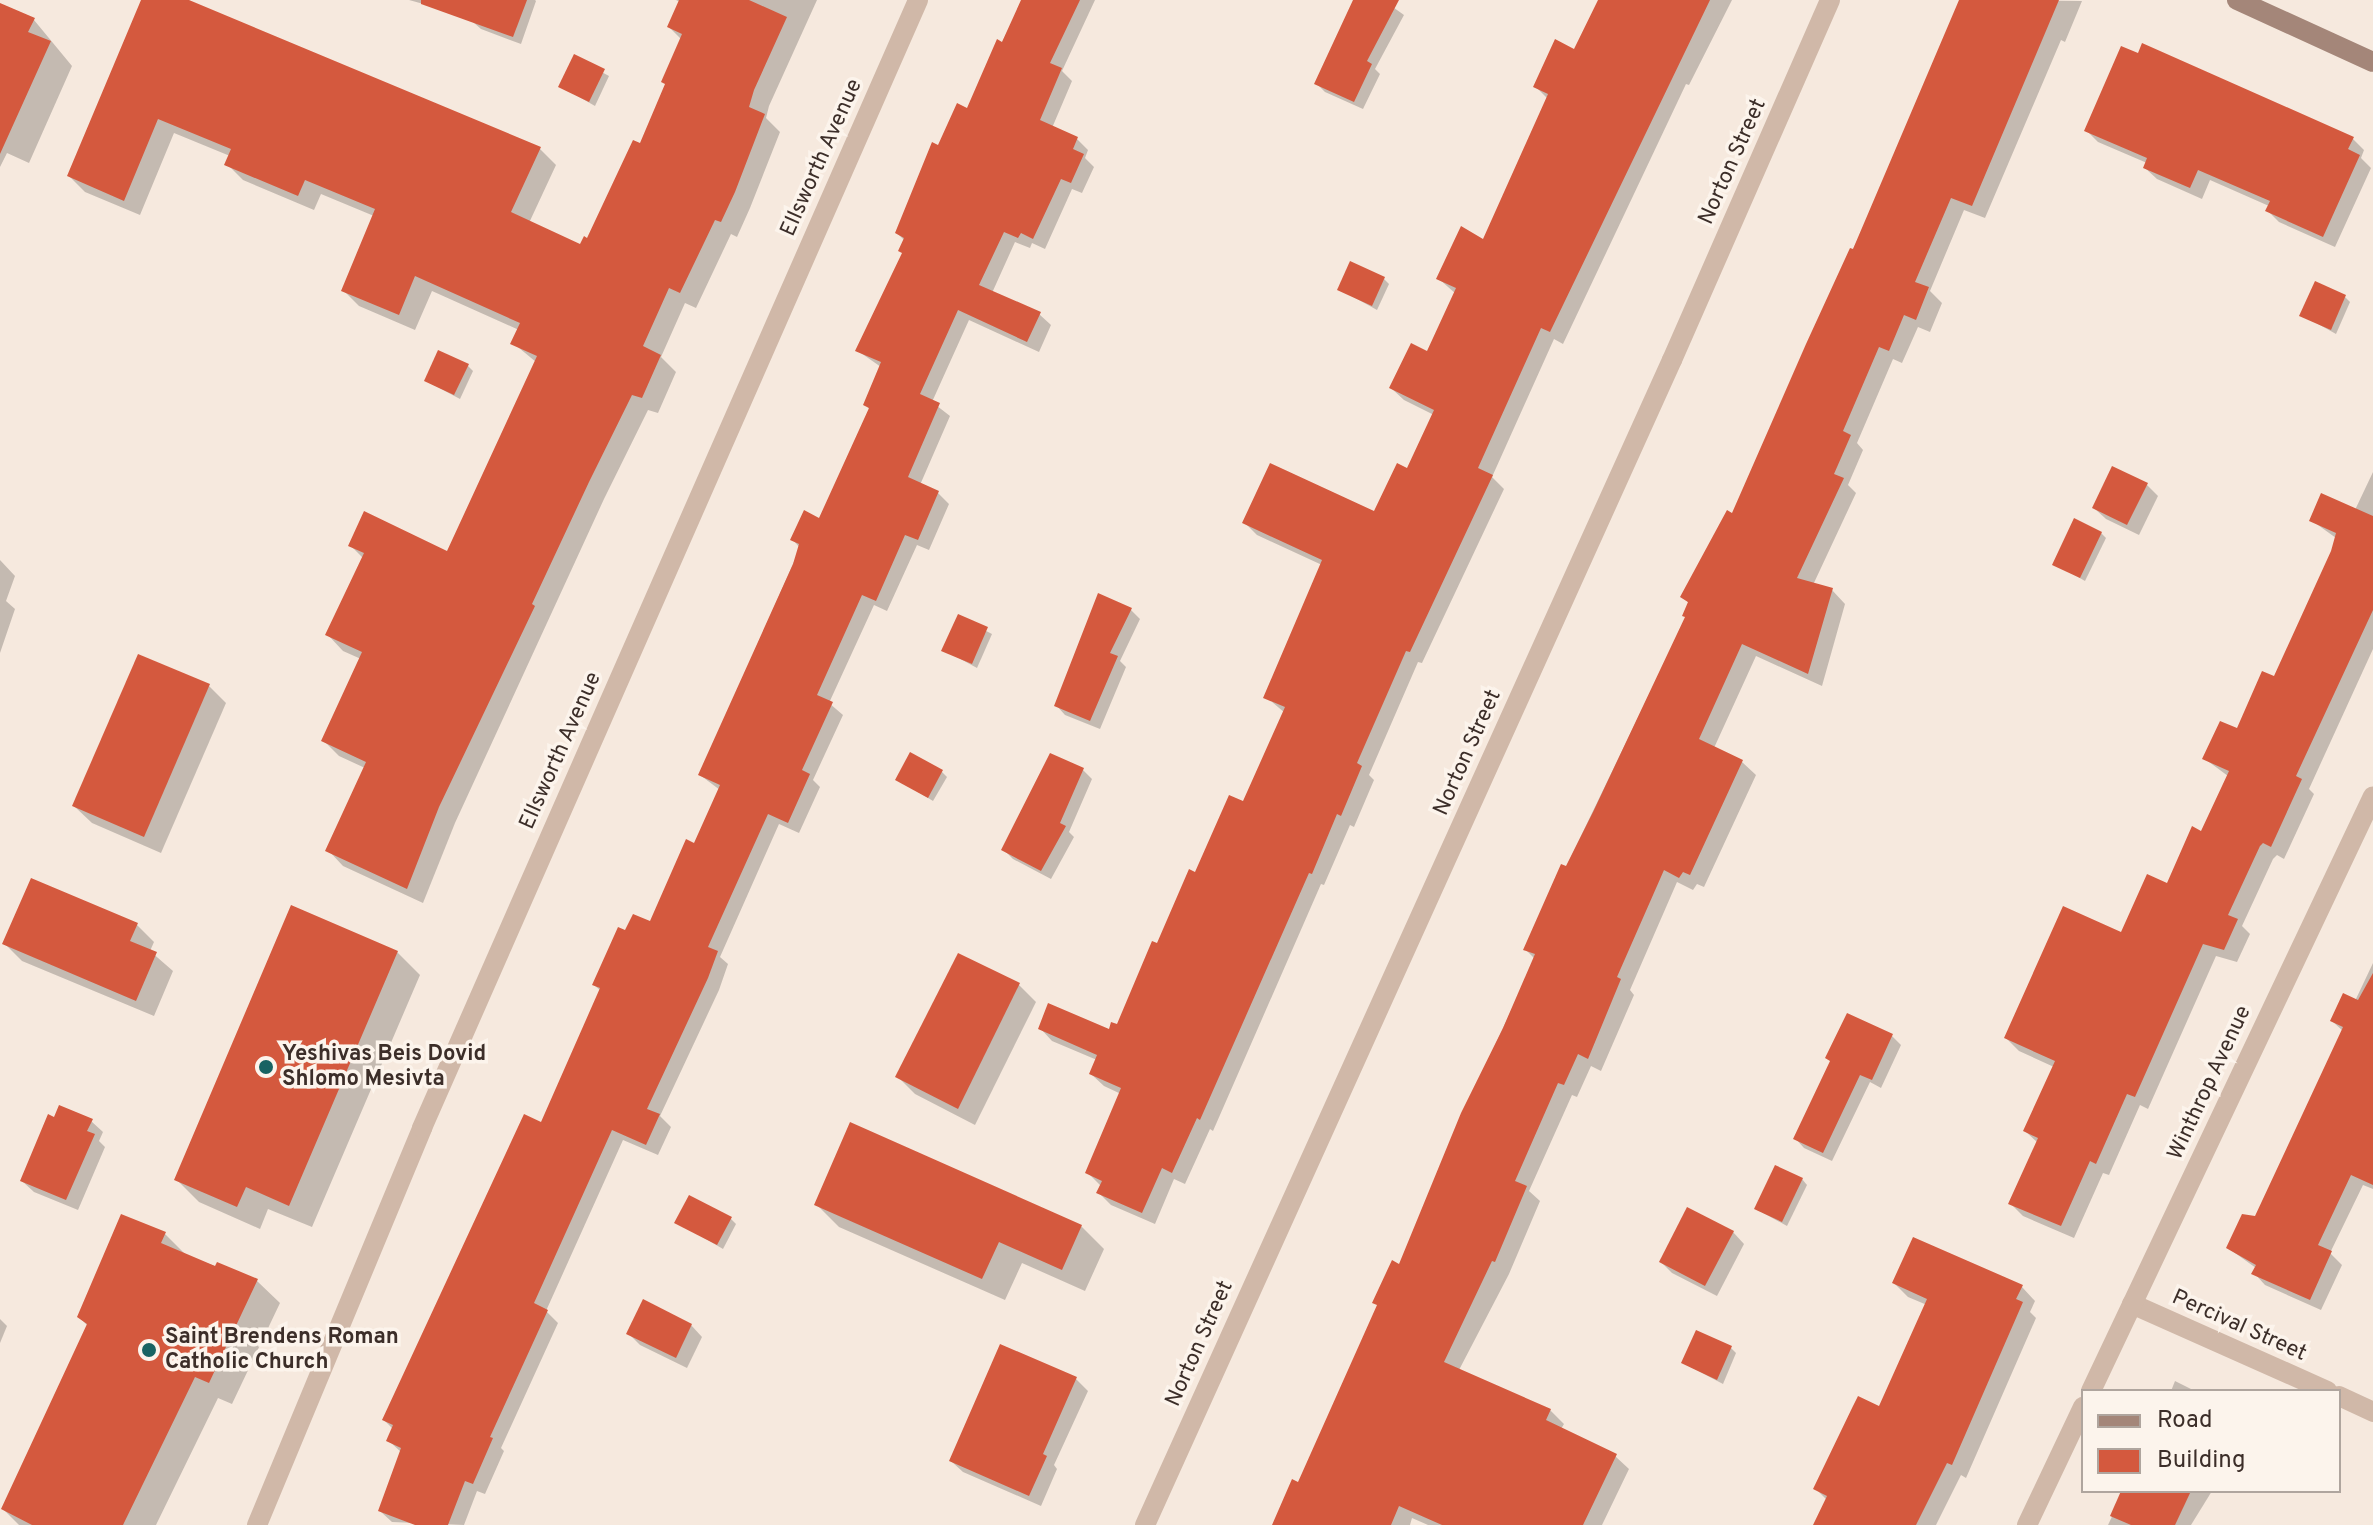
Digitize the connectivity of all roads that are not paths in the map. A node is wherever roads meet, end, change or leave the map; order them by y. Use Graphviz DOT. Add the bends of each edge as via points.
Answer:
graph roads {
  1 [pos="918,0"];
  2 [pos="1830,0"];
  3 [pos="2237,0"];
  4 [pos="2373,62"];
  5 [pos="2373,796"];
  6 [pos="2132,1304"];
  7 [pos="2092,1389"];
  8 [pos="2323,1389"];
  9 [pos="2341,1397"];
  10 [pos="2081,1411"];
  11 [pos="2373,1412"];
  12 [pos="257,1525"];
  13 [pos="1145,1525"];
  14 [pos="2027,1525"];
  1 -- 12 [label="street, Ellsworth Avenue" via="422,1128"];
  2 -- 13 [label="street, Norton Street"];
  3 -- 4 [label="main road"];
  5 -- 6 [label="street, Winthrop Avenue"];
  6 -- 7 [label="street, Winthrop Avenue"];
  6 -- 8 [label="street, Percival Street"];
  9 -- 11 [label="street"];
  10 -- 14 [label="street"];
}
